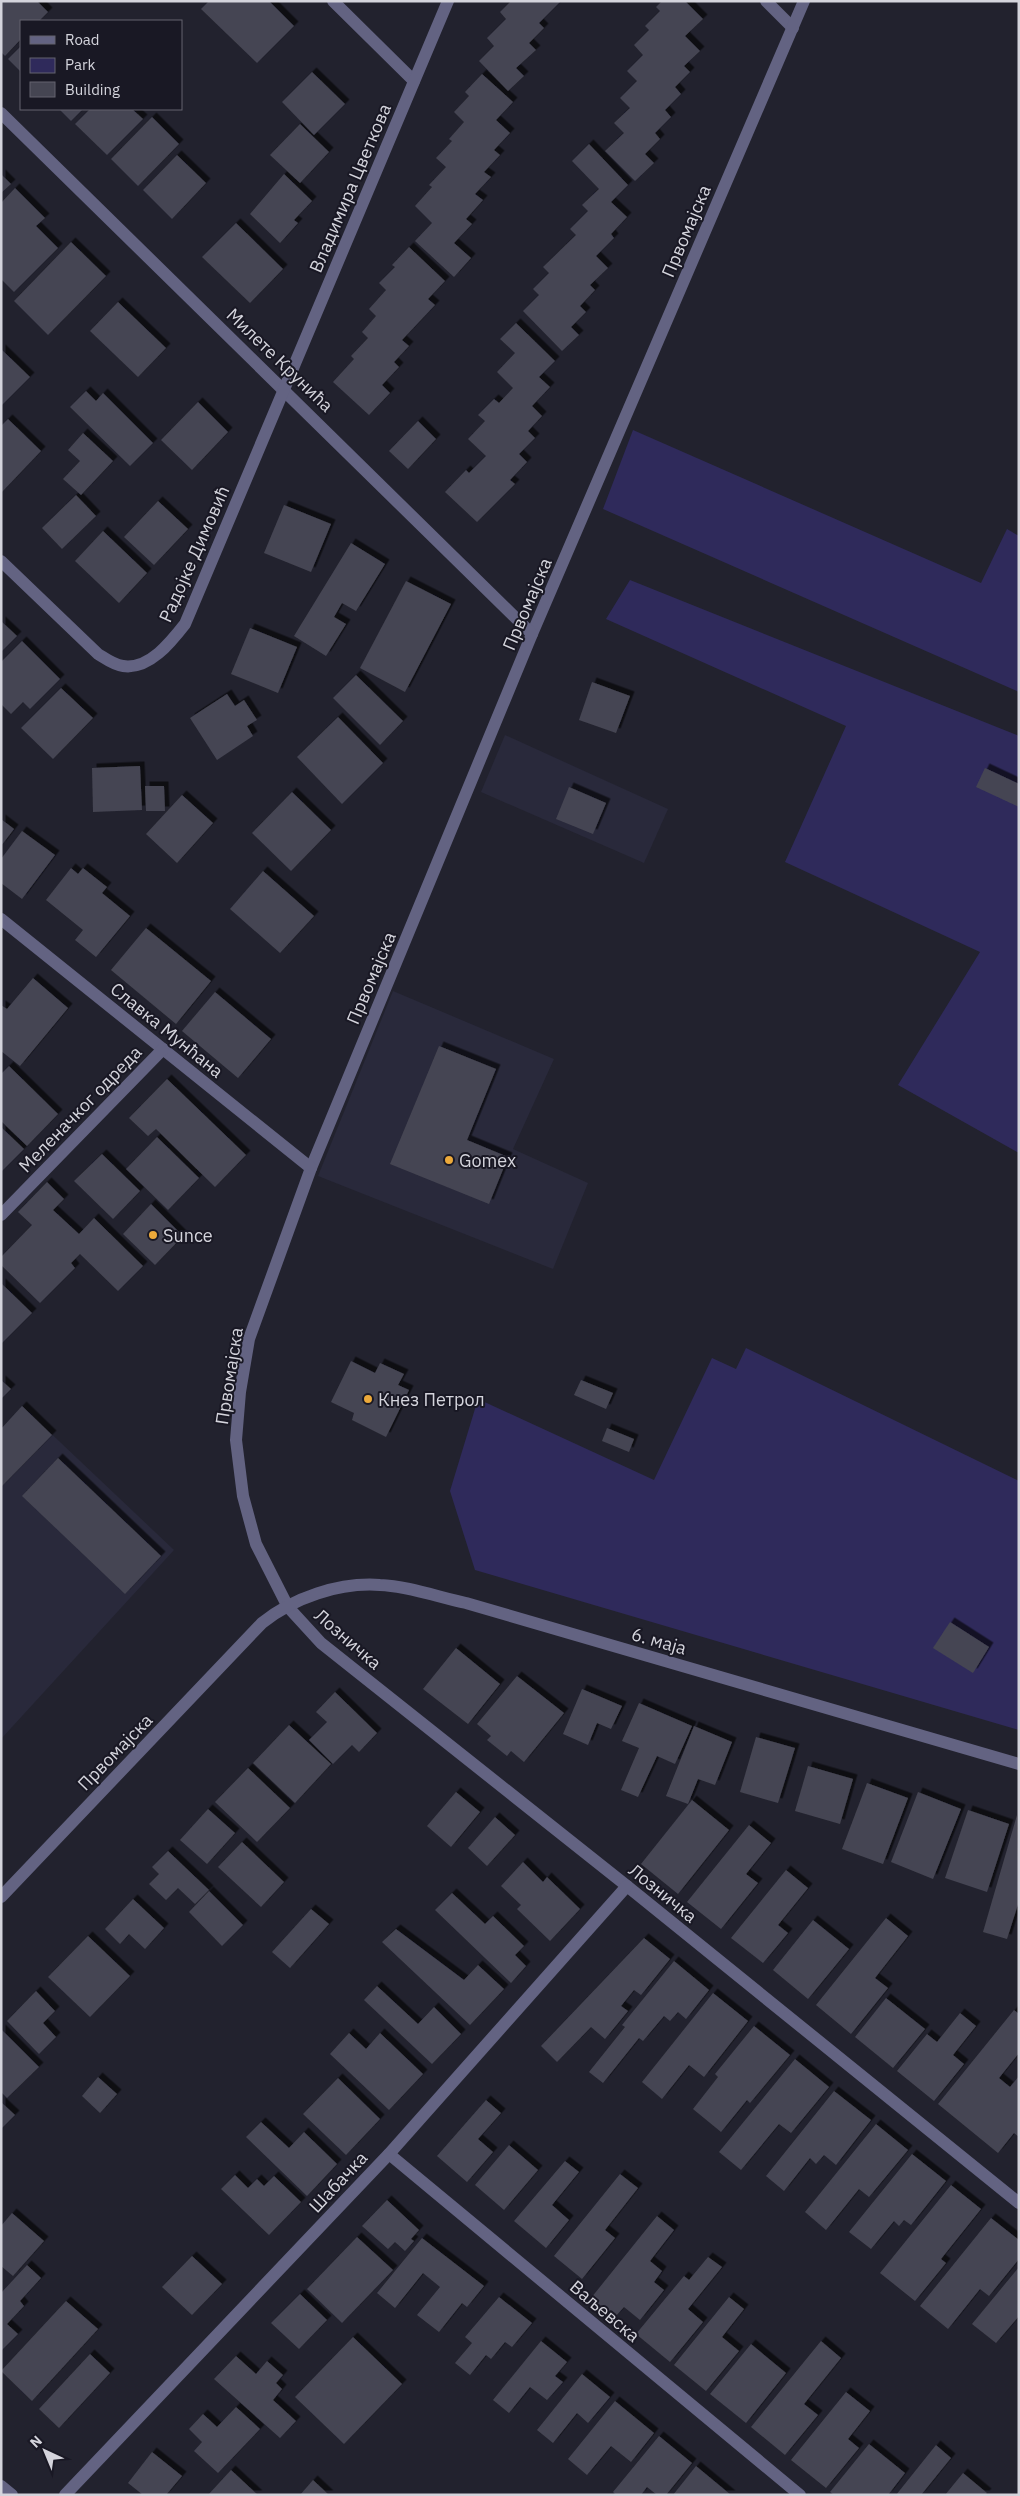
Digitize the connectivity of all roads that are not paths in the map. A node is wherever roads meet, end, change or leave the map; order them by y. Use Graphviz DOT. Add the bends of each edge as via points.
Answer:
graph roads {
  1 [pos="332,1"];
  2 [pos="448,1"];
  3 [pos="766,1"];
  4 [pos="804,1"];
  5 [pos="793,28"];
  6 [pos="414,82"];
  7 [pos="1,113"];
  8 [pos="284,389"];
  9 [pos="1,561"];
  10 [pos="532,634"];
  11 [pos="1,919"];
  12 [pos="163,1049"];
  13 [pos="311,1168"];
  14 [pos="1,1215"];
  15 [pos="288,1607"];
  16 [pos="1019,1764"];
  17 [pos="627,1886"];
  18 [pos="1,1897"];
  19 [pos="389,2154"];
  20 [pos="1019,2203"];
  21 [pos="1,2486"];
  22 [pos="12,2495"];
  23 [pos="65,2495"];
  24 [pos="800,2495"];
  1 -- 6 [label="street"];
  2 -- 6 [label="street, Владимира Цветкова"];
  3 -- 5 [label="street"];
  4 -- 5 [label="street, Првомајска"];
  5 -- 10 [label="street, Првомајска"];
  6 -- 8 [label="street, Владимира Цветкова"];
  7 -- 8 [label="street, Милете Крунића"];
  8 -- 9 [label="street, Радојке Димовић" via="185,624 168,645 150,659 123,666 98,654"];
  8 -- 10 [label="street, Милете Крунића"];
  10 -- 13 [label="street, Првомајска"];
  11 -- 12 [label="street, Славка Мунћана"];
  12 -- 13 [label="street, Славка Мунћана"];
  12 -- 14 [label="street, Меленачког одреда"];
  13 -- 15 [label="street, Првомајска" via="249,1339 236,1440 243,1496 256,1544"];
  15 -- 16 [label="street, 6. маја" via="339,1588 381,1585 466,1603"];
  15 -- 17 [label="street, Лозничка" via="321,1643"];
  15 -- 18 [label="street, Првомајска" via="262,1623"];
  17 -- 19 [label="street, Шабачка"];
  17 -- 20 [label="street, Лозничка"];
  19 -- 23 [label="street, Шабачка"];
  19 -- 24 [label="street, Ваљевска"];
  21 -- 22 [label="street"];
}
